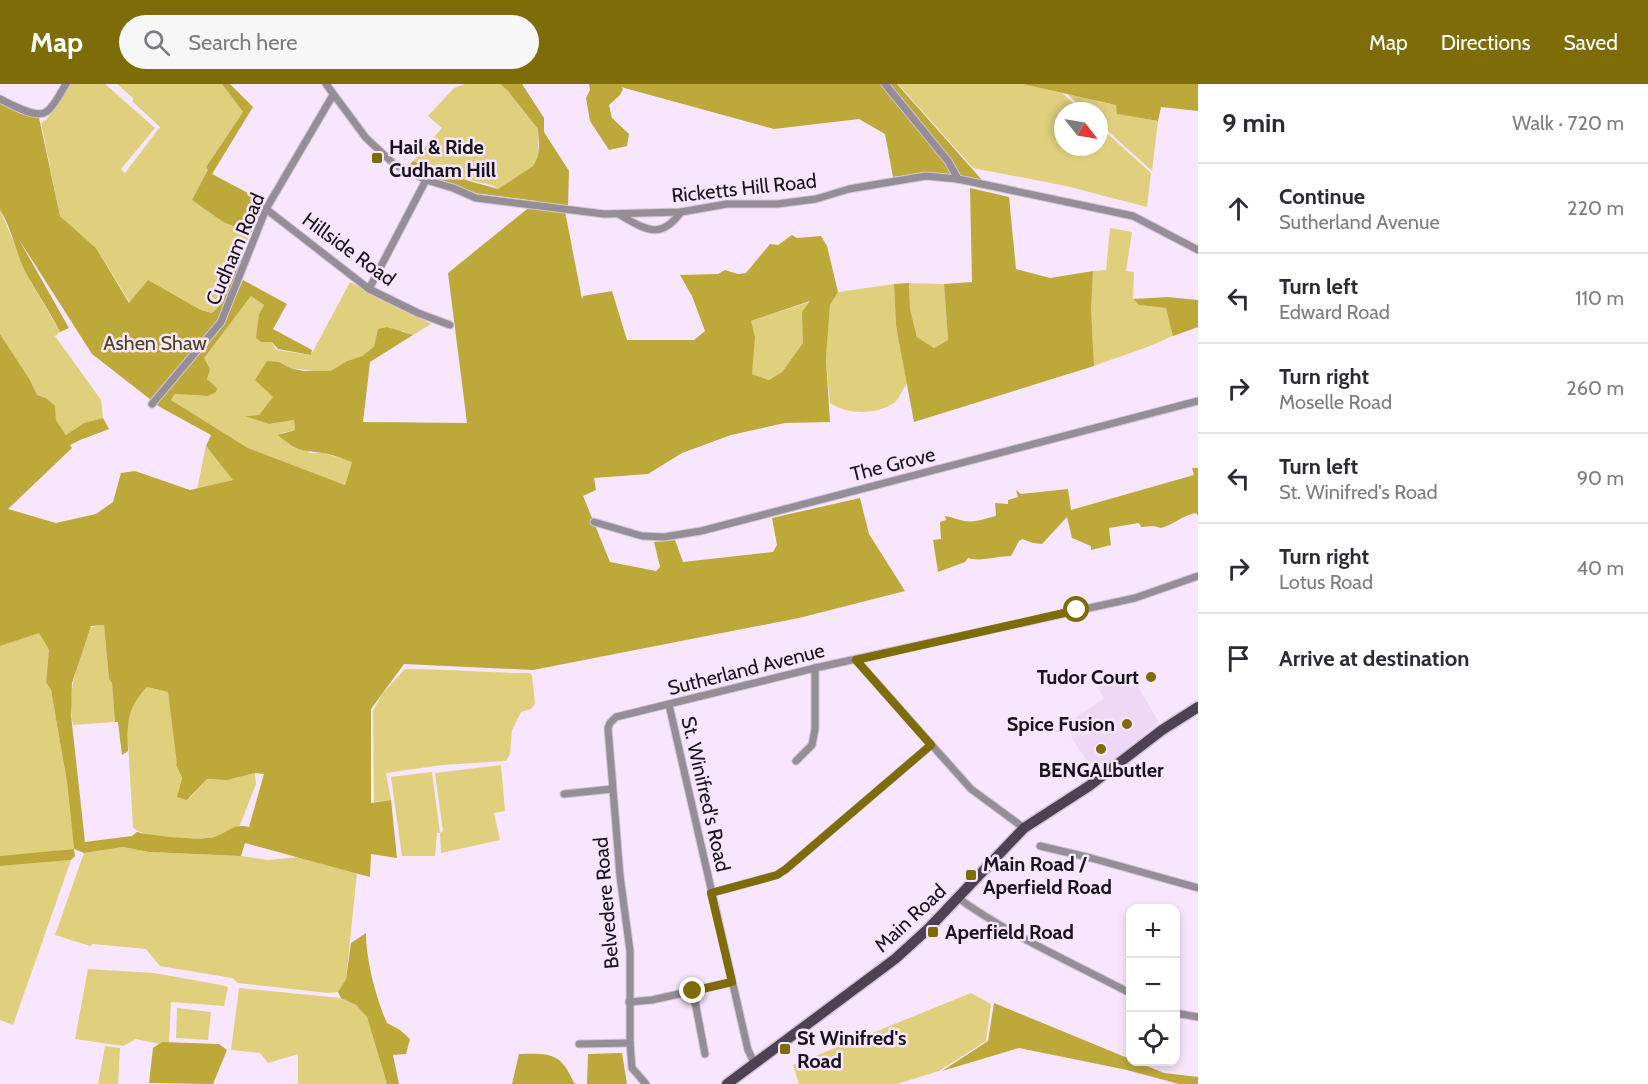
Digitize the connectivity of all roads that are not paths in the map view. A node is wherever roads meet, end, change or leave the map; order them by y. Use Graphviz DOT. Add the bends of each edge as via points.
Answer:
graph roads {
  1 [pos="66,84"];
  2 [pos="326,84"];
  3 [pos="885,84"];
  4 [pos="333,95"];
  5 [pos="0,99"];
  6 [pos="958,178"];
  7 [pos="426,180"];
  8 [pos="266,209"];
  9 [pos="681,212"];
  10 [pos="617,214"];
  11 [pos="1198,250"];
  12 [pos="369,289"];
  13 [pos="450,324"];
  14 [pos="1198,401"];
  15 [pos="152,404"];
  16 [pos="594,522"];
  17 [pos="1198,576"];
  18 [pos="856,660"];
  19 [pos="815,668"];
  20 [pos="669,705"];
  21 [pos="1198,707"];
  22 [pos="616,717"];
  23 [pos="931,745"];
  24 [pos="796,761"];
  25 [pos="612,789"];
  26 [pos="564,794"];
  27 [pos="1024,828"];
  28 [pos="1040,846"];
  29 [pos="1198,888"];
  30 [pos="711,893"];
  31 [pos="958,898"];
  32 [pos="732,982"];
  33 [pos="1126,990"];
  34 [pos="693,991"];
  35 [pos="629,1002"];
  36 [pos="1180,1014"];
  37 [pos="1198,1017"];
  38 [pos="630,1042"];
  39 [pos="579,1044"];
  40 [pos="705,1054"];
  41 [pos="755,1064"];
  42 [pos="645,1084"];
  43 [pos="727,1084"];
  1 -- 5 [label="street" via="42,114"];
  2 -- 4 [label="street, Ricketts Hill Road"];
  3 -- 6 [label="street" via="948,160"];
  4 -- 7 [label="street, Ricketts Hill Road" via="366,138 394,164"];
  4 -- 8 [label="street, Cudham Road"];
  6 -- 9 [label="street, Ricketts Hill Road" via="926,176 849,189 816,199 727,204"];
  6 -- 11 [label="street, Ricketts Hill Road" via="1133,216"];
  7 -- 10 [label="street, Ricketts Hill Road" via="476,198"];
  7 -- 12 [label="street"];
  8 -- 12 [label="street, Hillside Road"];
  8 -- 15 [label="street, Cudham Road" via="221,322"];
  9 -- 10 [label="street, Ricketts Hill Road"];
  9 -- 10 [label="street" via="661,230 645,229"];
  12 -- 13 [label="street, Hillside Road"];
  14 -- 16 [label="street, The Grove" via="700,531 642,536"];
  17 -- 18 [label="street, Sutherland Avenue" via="1135,598"];
  18 -- 19 [label="street, Sutherland Avenue"];
  18 -- 23 [label="street"];
  19 -- 20 [label="street, Sutherland Avenue"];
  19 -- 24 [label="street" via="812,745"];
  20 -- 22 [label="street, Sutherland Avenue"];
  20 -- 30 [label="street, St. Winifred's Road"];
  21 -- 27 [label="main road, Main Road"];
  22 -- 25 [label="street, Belvedere Road" via="608,729"];
  23 -- 27 [label="street" via="971,789"];
  23 -- 30 [label="street" via="786,869"];
  25 -- 26 [label="street"];
  25 -- 35 [label="street, Belvedere Road" via="630,951"];
  27 -- 31 [label="main road, Main Road"];
  28 -- 29 [label="street"];
  30 -- 32 [label="street, St. Winifred's Road"];
  31 -- 33 [label="street" via="1012,932"];
  31 -- 41 [label="main road, Main Road" via="895,959"];
  32 -- 34 [label="street"];
  32 -- 41 [label="street, St. Winifred's Road"];
  34 -- 35 [label="street"];
  34 -- 40 [label="street"];
  35 -- 38 [label="street, Belvedere Road"];
  36 -- 37 [label="street"];
  38 -- 39 [label="street"];
  38 -- 42 [label="street, Belvedere Road" via="632,1068"];
  41 -- 43 [label="main road, Main Road"];
}
